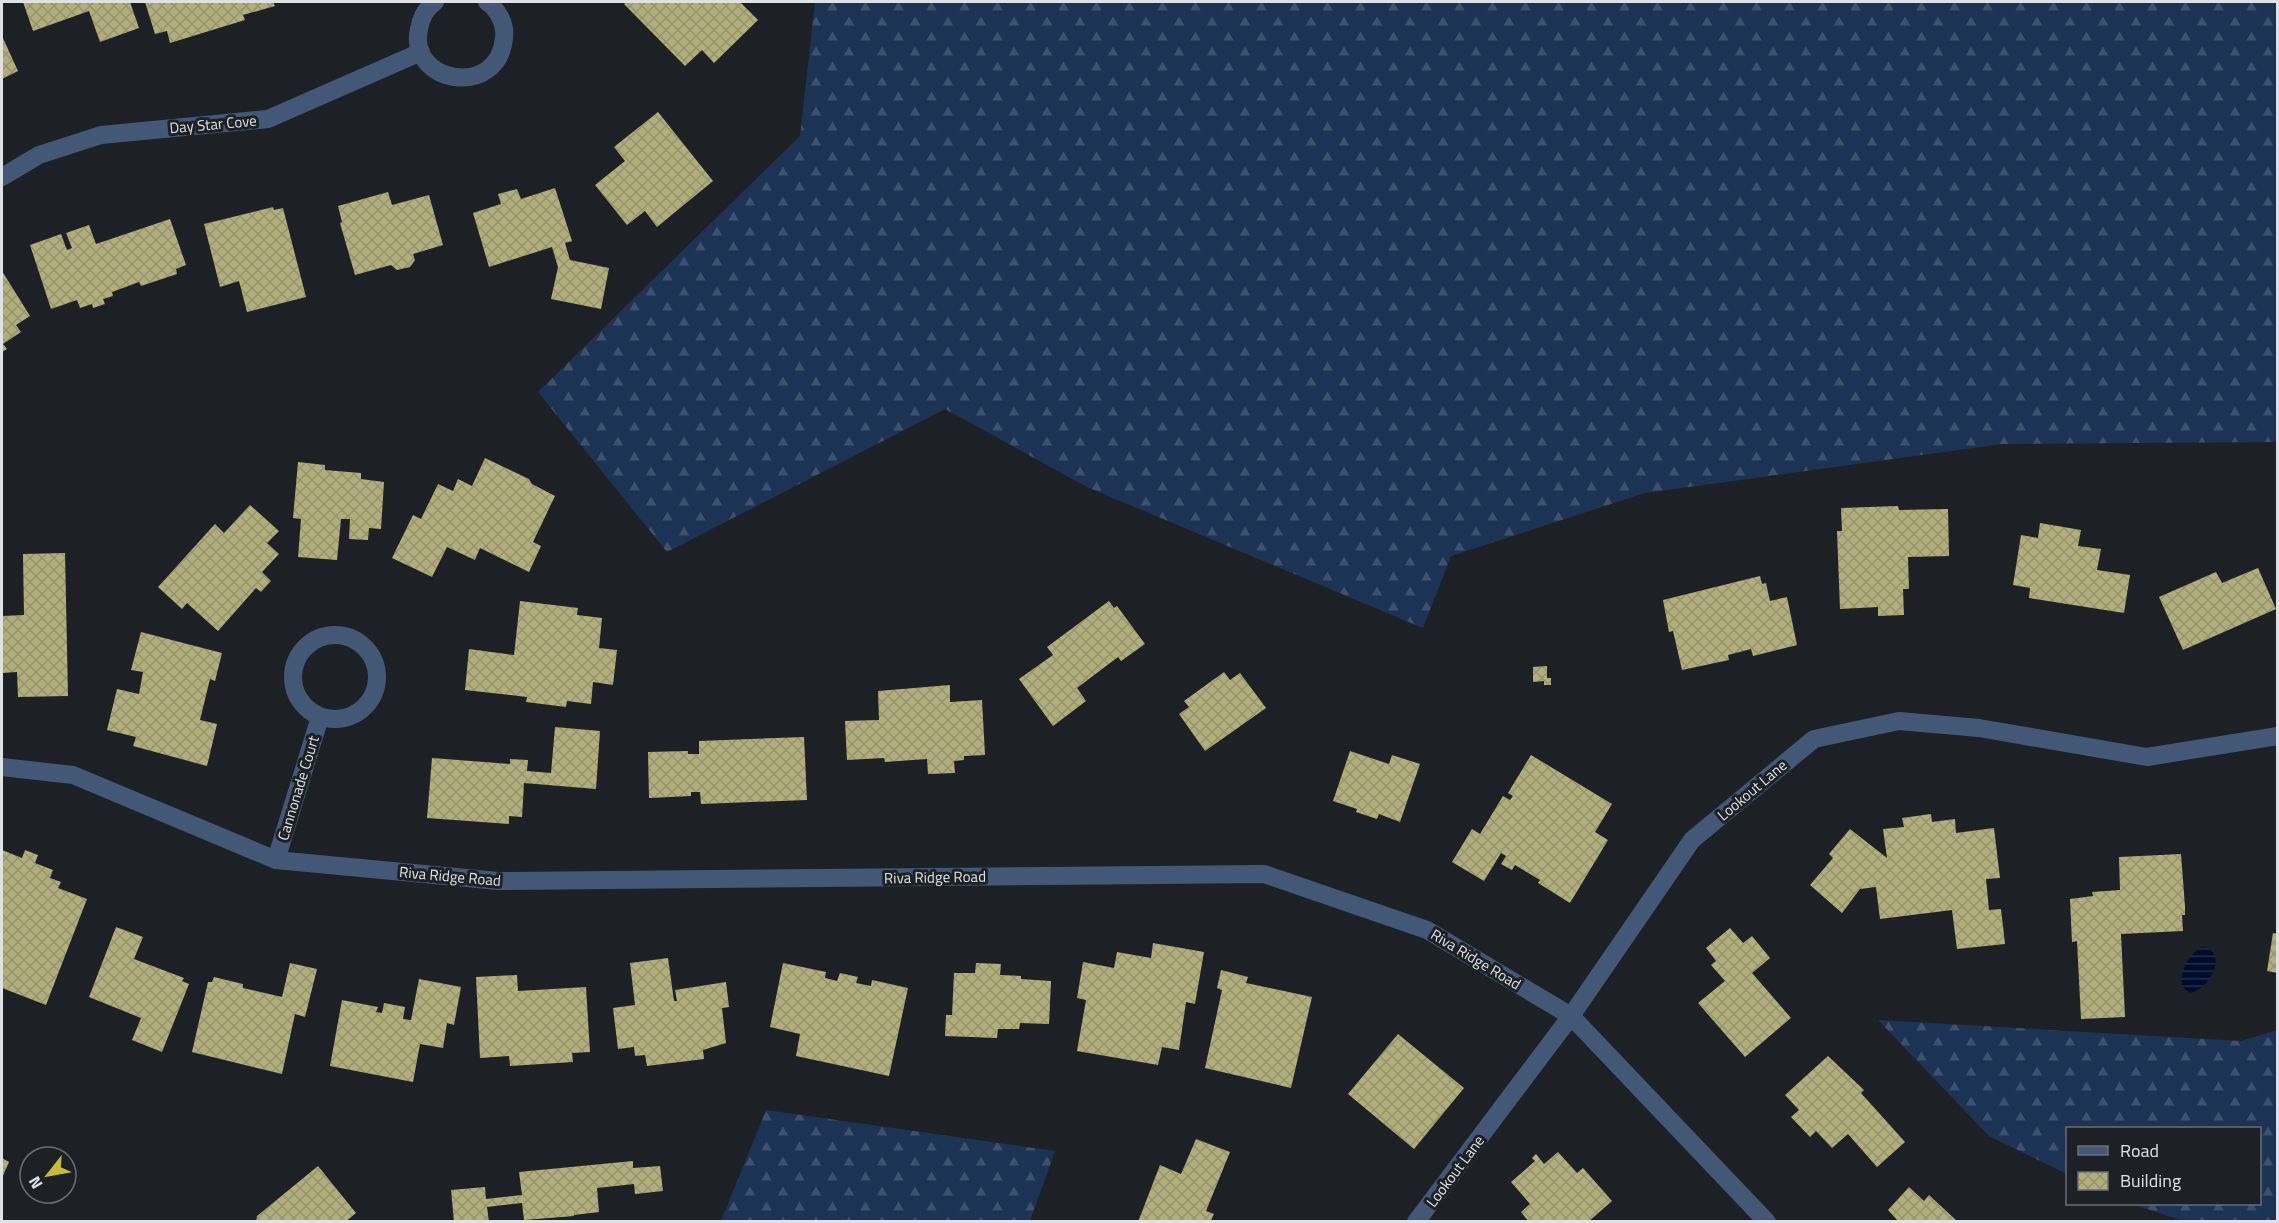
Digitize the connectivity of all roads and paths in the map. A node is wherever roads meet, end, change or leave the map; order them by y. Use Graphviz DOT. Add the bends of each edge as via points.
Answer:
graph roads {
  1 [pos="435,2"];
  2 [pos="487,2"];
  3 [pos="421,52"];
  4 [pos="2,177"];
  5 [pos="320,717"];
  6 [pos="2277,736"];
  7 [pos="2,767"];
  8 [pos="276,860"];
  9 [pos="1571,1016"];
  10 [pos="1416,1221"];
  11 [pos="1767,1221"];
  1 -- 3 [label="street" via="421,18"];
  2 -- 3 [label="street" via="502,19 505,36 492,66 478,76 445,76 430,66"];
  3 -- 4 [label="street, Day Star Cove" via="268,119 101,135 39,155"];
  5 -- 5 [label="street, Cannonade Court" via="353,716 367,706 376,692 375,659 365,645 350,636 334,633 317,638 304,647 295,661 292,678 296,695"];
  5 -- 8 [label="street, Cannonade Court"];
  6 -- 9 [label="street, Lookout Lane" via="2147,757 1979,728 1899,721 1814,739 1692,840"];
  7 -- 8 [label="street, Riva Ridge Road" via="73,775"];
  8 -- 9 [label="street, Riva Ridge Road" via="498,881 1264,874 1427,930"];
  9 -- 10 [label="street, Lookout Lane"];
  9 -- 11 [label="street, Riva Ridge Road"];
}
